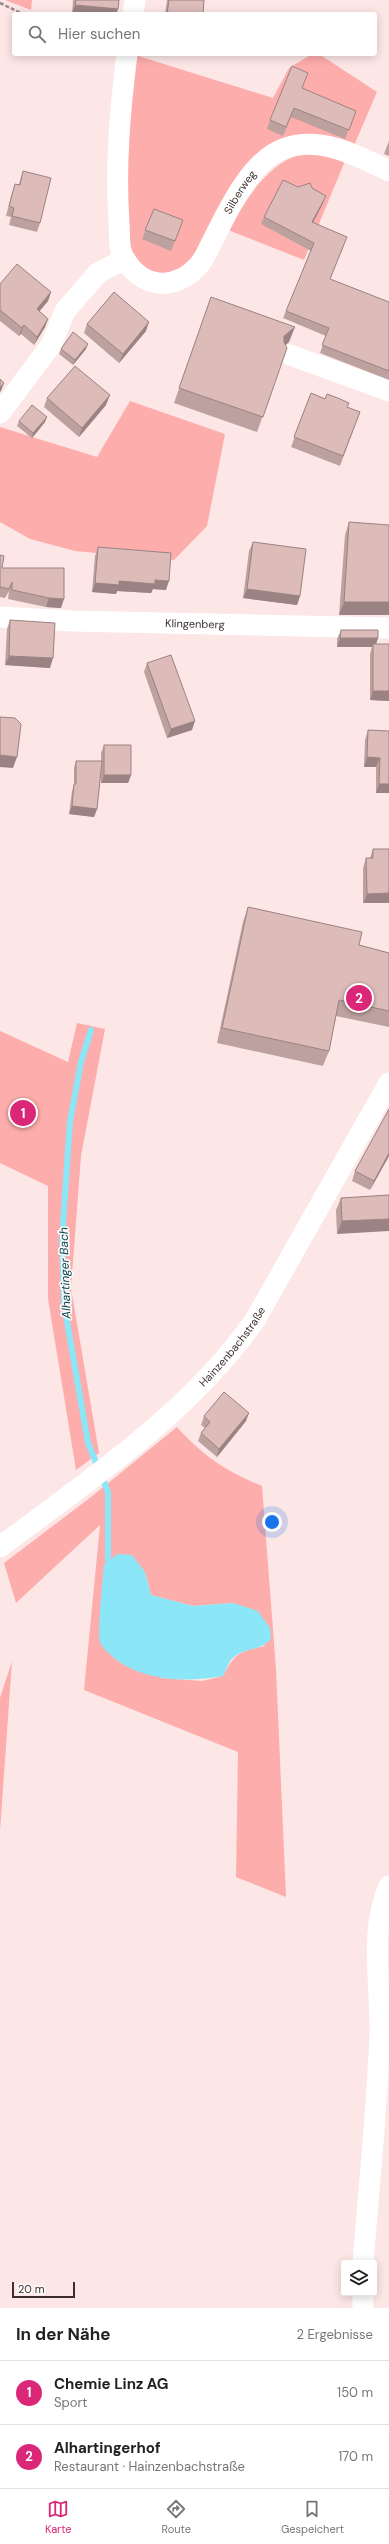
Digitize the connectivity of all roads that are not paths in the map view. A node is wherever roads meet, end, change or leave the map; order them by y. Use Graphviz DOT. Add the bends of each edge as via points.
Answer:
graph roads {
  1 [pos="134,0"];
  2 [pos="133,12"];
  3 [pos="127,56"];
  4 [pos="389,172"];
  5 [pos="125,259"];
  6 [pos="290,355"];
  7 [pos="389,391"];
  8 [pos="0,413"];
  9 [pos="0,617"];
  10 [pos="389,628"];
  11 [pos="389,1083"];
  12 [pos="0,1547"];
  13 [pos="389,1886"];
  14 [pos="363,2260"];
  15 [pos="363,2296"];
  16 [pos="363,2308"];
  1 -- 2 [label="street"];
  3 -- 5 [label="street, Silberweg" via="119,117 116,180 121,252"];
  4 -- 5 [label="street, Silberweg" via="352,153 322,144 299,144 282,149 267,160 242,188 200,264 188,275 172,282 156,284 129,268"];
  5 -- 8 [label="street" via="98,273 65,311 52,345"];
  6 -- 7 [label="street"];
  9 -- 10 [label="street, Klingenberg"];
  11 -- 12 [label="street, Hainzenbachstraße" via="255,1320 234,1350 194,1393 111,1462"];
  13 -- 14 [label="street" via="379,1919 380,2030 377,2104"];
  15 -- 16 [label="street"];
}
